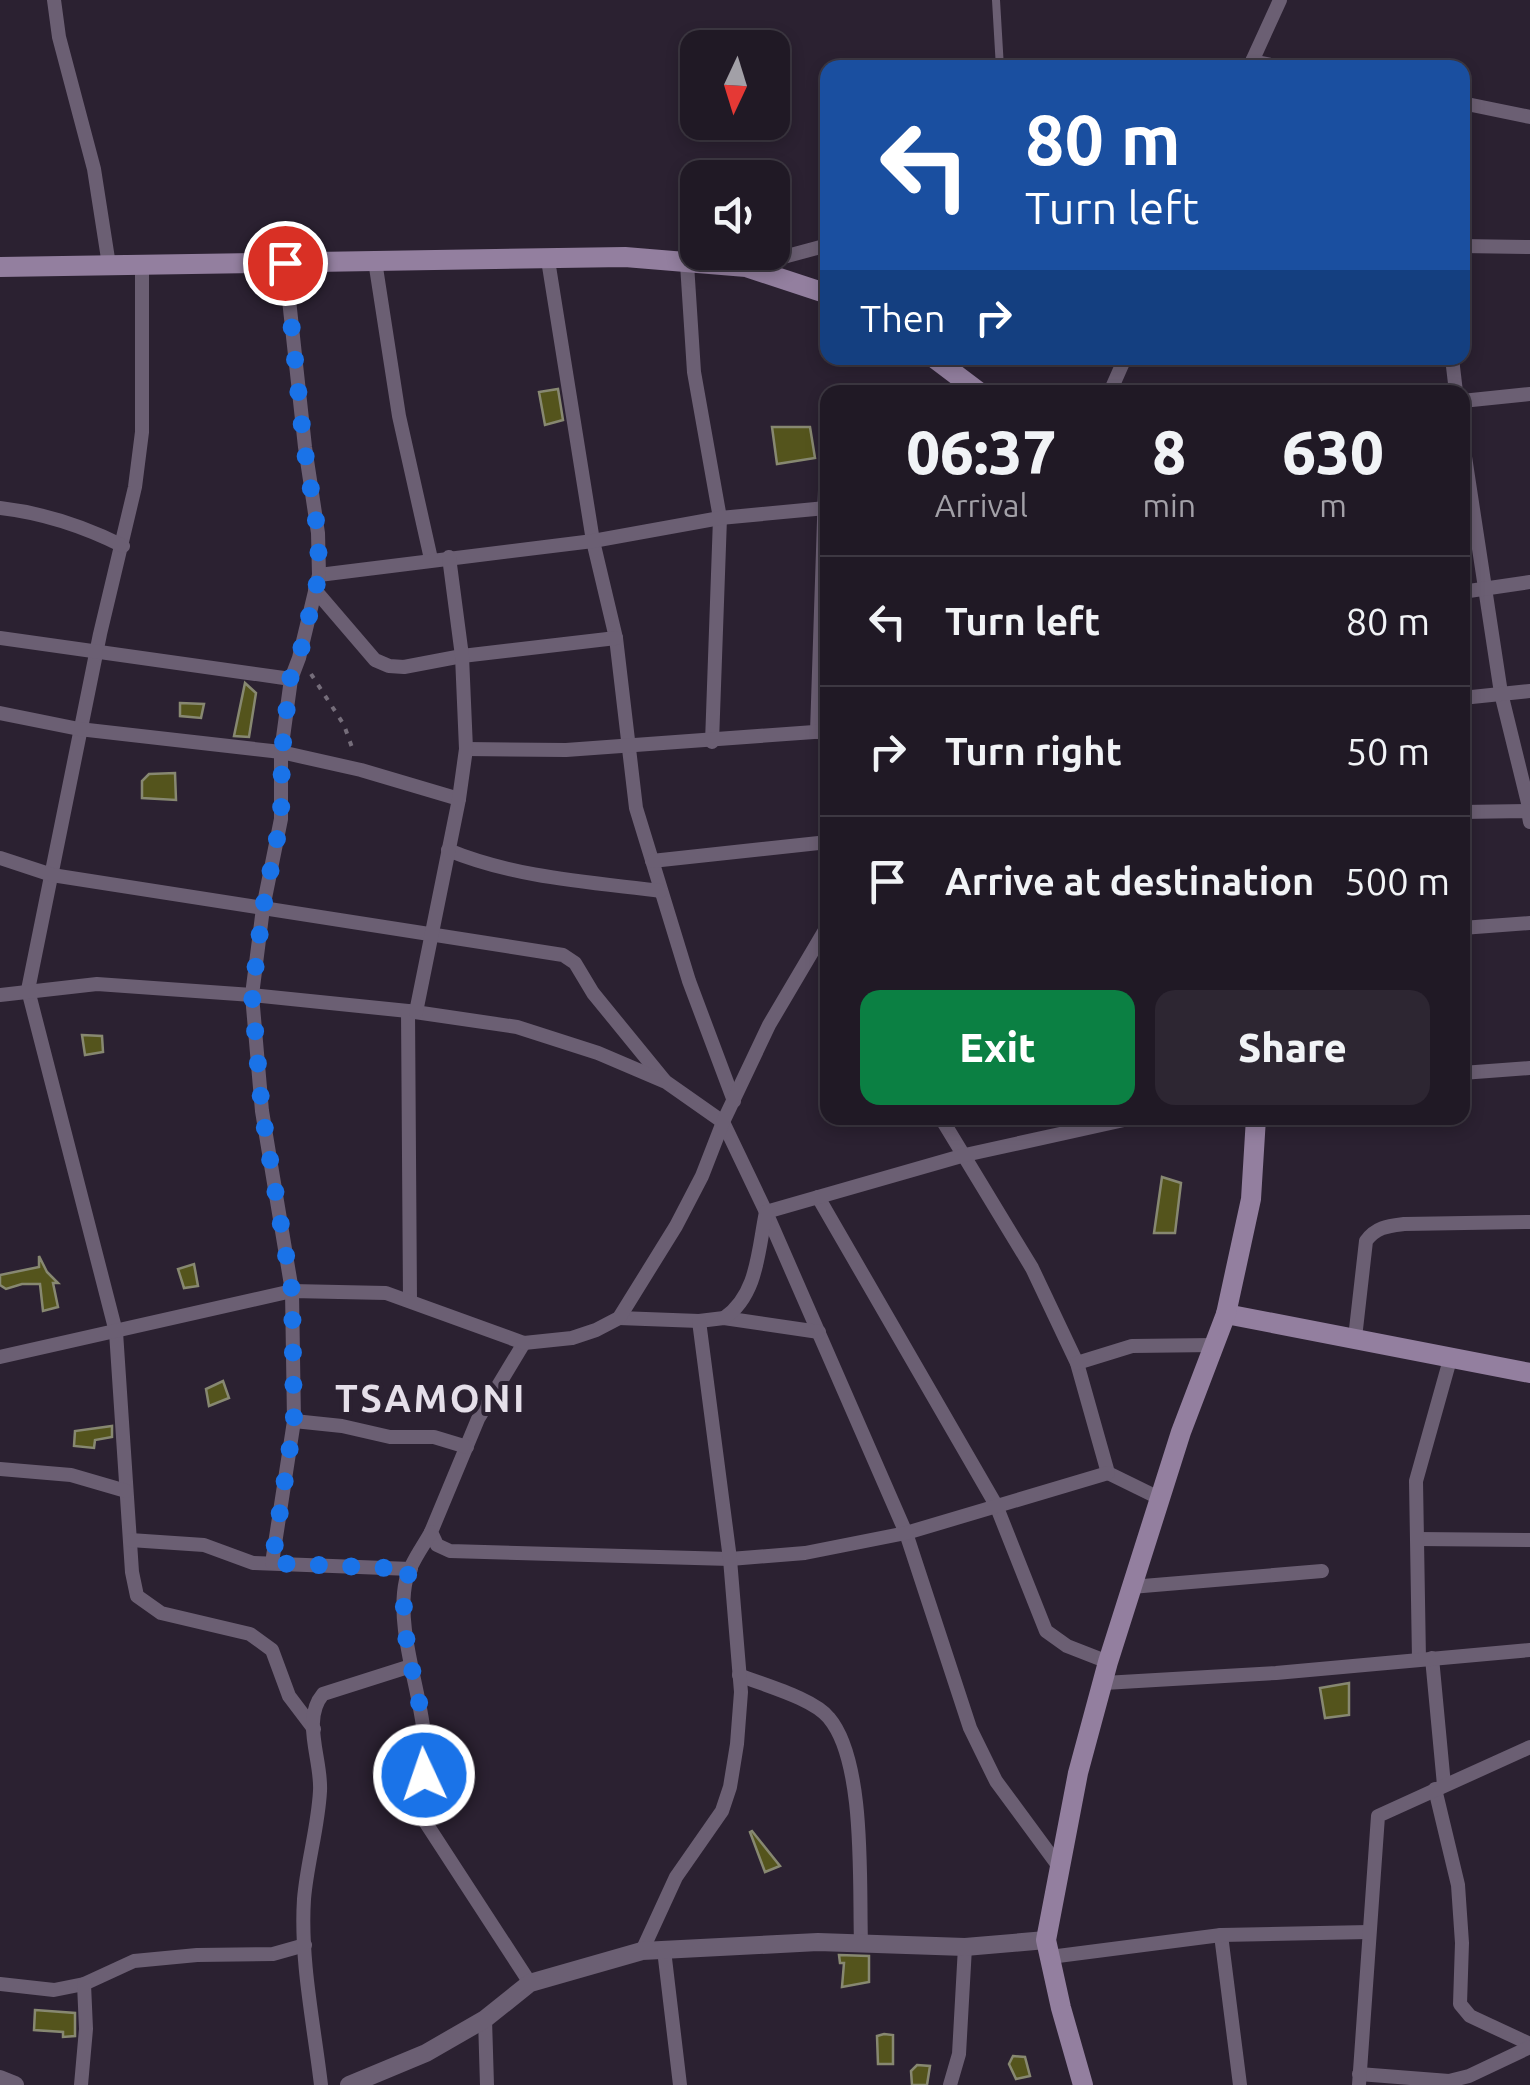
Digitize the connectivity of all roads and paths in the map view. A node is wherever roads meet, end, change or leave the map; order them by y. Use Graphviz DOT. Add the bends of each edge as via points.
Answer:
graph roads {
  1 [pos="54,0"];
  2 [pos="996,0"];
  3 [pos="1280,0"];
  4 [pos="1000,60"];
  5 [pos="1252,60"];
  6 [pos="1470,105"];
  7 [pos="1530,116"];
  8 [pos="1470,246"];
  9 [pos="820,247"];
  10 [pos="1530,247"];
  11 [pos="790,255"];
  12 [pos="548,260"];
  13 [pos="375,262"];
  14 [pos="285,263"];
  15 [pos="680,263"];
  16 [pos="142,264"];
  17 [pos="109,265"];
  18 [pos="0,267"];
  19 [pos="686,270"];
  20 [pos="755,270"];
  21 [pos="820,291"];
  22 [pos="943,365"];
  23 [pos="969,385"];
  24 [pos="1530,394"];
  25 [pos="1470,400"];
  26 [pos="1470,488"];
  27 [pos="0,508"];
  28 [pos="820,509"];
  29 [pos="720,518"];
  30 [pos="594,540"];
  31 [pos="123,546"];
  32 [pos="449,557"];
  33 [pos="431,560"];
  34 [pos="317,582"];
  35 [pos="1530,582"];
  36 [pos="1486,589"];
  37 [pos="1470,591"];
  38 [pos="0,638"];
  39 [pos="616,638"];
  40 [pos="96,651"];
  41 [pos="462,656"];
  42 [pos="299,658"];
  43 [pos="290,679"];
  44 [pos="1530,691"];
  45 [pos="1500,693"];
  46 [pos="1470,697"];
  47 [pos="0,713"];
  48 [pos="80,729"];
  49 [pos="820,732"];
  50 [pos="712,742"];
  51 [pos="628,746"];
  52 [pos="466,749"];
  53 [pos="282,752"];
  54 [pos="361,770"];
  55 [pos="459,799"];
  56 [pos="1470,812"];
  57 [pos="1529,815"];
  58 [pos="820,843"];
  59 [pos="448,850"];
  60 [pos="0,858"];
  61 [pos="652,861"];
  62 [pos="52,876"];
  63 [pos="662,891"];
  64 [pos="263,908"];
  65 [pos="1530,923"];
  66 [pos="1470,927"];
  67 [pos="431,933"];
  68 [pos="820,952"];
  69 [pos="28,990"];
  70 [pos="0,995"];
  71 [pos="252,995"];
  72 [pos="412,1012"];
  73 [pos="1530,1068"];
  74 [pos="1470,1072"];
  75 [pos="666,1082"];
  76 [pos="734,1101"];
  77 [pos="723,1122"];
  78 [pos="946,1125"];
  79 [pos="1101,1125"];
  80 [pos="1256,1125"];
  81 [pos="966,1155"];
  82 [pos="818,1197"];
  83 [pos="766,1212"];
  84 [pos="1530,1222"];
  85 [pos="292,1291"];
  86 [pos="410,1301"];
  87 [pos="1226,1314"];
  88 [pos="619,1318"];
  89 [pos="724,1318"];
  90 [pos="700,1320"];
  91 [pos="116,1332"];
  92 [pos="818,1332"];
  93 [pos="1355,1338"];
  94 [pos="524,1343"];
  95 [pos="1214,1344"];
  96 [pos="1451,1356"];
  97 [pos="0,1357"];
  98 [pos="1077,1364"];
  99 [pos="1530,1373"];
  100 [pos="294,1421"];
  101 [pos="467,1446"];
  102 [pos="0,1469"];
  103 [pos="1108,1473"];
  104 [pos="126,1490"];
  105 [pos="1160,1498"];
  106 [pos="996,1505"];
  107 [pos="431,1532"];
  108 [pos="906,1533"];
  109 [pos="1418,1539"];
  110 [pos="130,1540"];
  111 [pos="1530,1540"];
  112 [pos="730,1559"];
  113 [pos="272,1563"];
  114 [pos="410,1569"];
  115 [pos="1322,1571"];
  116 [pos="1131,1587"];
  117 [pos="1530,1650"];
  118 [pos="1426,1658"];
  119 [pos="1108,1662"];
  120 [pos="411,1666"];
  121 [pos="740,1675"];
  122 [pos="1104,1683"];
  123 [pos="314,1729"];
  124 [pos="1530,1747"];
  125 [pos="1440,1787"];
  126 [pos="1060,1868"];
  127 [pos="1369,1932"];
  128 [pos="1221,1935"];
  129 [pos="860,1943"];
  130 [pos="305,1945"];
  131 [pos="965,1947"];
  132 [pos="1048,1949"];
  133 [pos="664,1950"];
  134 [pos="642,1951"];
  135 [pos="530,1983"];
  136 [pos="0,1984"];
  137 [pos="84,1984"];
  138 [pos="485,2019"];
  139 [pos="1530,2045"];
  140 [pos="0,2079"];
  141 [pos="1359,2080"];
  142 [pos="15,2085"];
  143 [pos="81,2085"];
  144 [pos="322,2085"];
  145 [pos="349,2085"];
  146 [pos="487,2085"];
  147 [pos="680,2085"];
  148 [pos="950,2085"];
  149 [pos="1083,2085"];
  150 [pos="1240,2085"];
  1 -- 17 [label="street"];
  2 -- 4 [label="lane"];
  3 -- 5 [label="street"];
  6 -- 7 [label="street"];
  8 -- 10 [label="street"];
  9 -- 11 [label="street"];
  12 -- 13 [label="main road"];
  12 -- 15 [label="main road"];
  12 -- 30 [label="street"];
  13 -- 14 [label="main road"];
  13 -- 33 [label="street"];
  14 -- 16 [label="main road"];
  14 -- 34 [label="street" via="318,533"];
  16 -- 17 [label="main road"];
  16 -- 31 [label="street" via="142,432"];
  17 -- 18 [label="main road"];
  19 -- 29 [label="street" via="694,372"];
  20 -- 21 [label="main road"];
  22 -- 23 [label="main road"];
  24 -- 25 [label="street"];
  26 -- 36 [label="street"];
  27 -- 31 [label="street" via="84,526"];
  28 -- 29 [label="street"];
  29 -- 30 [label="street"];
  29 -- 50 [label="street"];
  30 -- 32 [label="street"];
  30 -- 39 [label="street"];
  31 -- 40 [label="street"];
  32 -- 33 [label="street"];
  32 -- 41 [label="street"];
  33 -- 34 [label="street"];
  34 -- 41 [label="street" via="376,660 404,668"];
  34 -- 42 [label="street"];
  35 -- 36 [label="street"];
  36 -- 37 [label="street"];
  36 -- 45 [label="street"];
  38 -- 40 [label="street"];
  39 -- 41 [label="street"];
  39 -- 51 [label="street"];
  40 -- 43 [label="street"];
  40 -- 48 [label="street"];
  41 -- 52 [label="street"];
  42 -- 43 [label="street"];
  42 -- 54 [label="path" via="344,726"];
  43 -- 53 [label="street"];
  44 -- 45 [label="street"];
  45 -- 46 [label="street"];
  45 -- 57 [label="street"];
  47 -- 48 [label="street"];
  48 -- 53 [label="street"];
  48 -- 62 [label="street"];
  49 -- 50 [label="street"];
  50 -- 51 [label="street"];
  51 -- 52 [label="street"];
  51 -- 61 [label="street"];
  52 -- 55 [label="street"];
  53 -- 54 [label="street"];
  53 -- 64 [label="street" via="281,819"];
  54 -- 55 [label="street"];
  55 -- 59 [label="street"];
  56 -- 57 [label="street"];
  58 -- 61 [label="street"];
  59 -- 63 [label="street" via="517,872"];
  59 -- 67 [label="street"];
  60 -- 62 [label="street"];
  61 -- 63 [label="street"];
  62 -- 64 [label="street"];
  62 -- 69 [label="street"];
  63 -- 76 [label="street"];
  64 -- 67 [label="street"];
  64 -- 71 [label="street"];
  65 -- 66 [label="street"];
  67 -- 72 [label="street"];
  67 -- 75 [label="street" via="570,958"];
  68 -- 76 [label="street" via="769,1025"];
  69 -- 70 [label="street"];
  69 -- 71 [label="street" via="97,984"];
  69 -- 91 [label="street"];
  71 -- 72 [label="street"];
  71 -- 85 [label="street" via="262,1111"];
  72 -- 75 [label="street" via="517,1027"];
  72 -- 86 [label="street"];
  73 -- 74 [label="street"];
  75 -- 77 [label="street"];
  76 -- 77 [label="street"];
  77 -- 83 [label="street"];
  77 -- 88 [label="street" via="676,1226"];
  78 -- 81 [label="street"];
  79 -- 81 [label="street"];
  80 -- 87 [label="main road" via="1252,1199"];
  81 -- 82 [label="street"];
  81 -- 98 [label="street" via="1032,1268"];
  82 -- 83 [label="street"];
  82 -- 106 [label="street"];
  83 -- 89 [label="street" via="750,1291"];
  83 -- 92 [label="street"];
  84 -- 93 [label="street" via="1404,1224 1372,1233"];
  85 -- 86 [label="street" via="386,1293"];
  85 -- 91 [label="street"];
  85 -- 100 [label="street"];
  86 -- 94 [label="street"];
  87 -- 93 [label="main road"];
  87 -- 95 [label="main road"];
  88 -- 90 [label="street"];
  88 -- 94 [label="street" via="572,1338"];
  89 -- 90 [label="street"];
  89 -- 92 [label="street"];
  90 -- 112 [label="street"];
  91 -- 97 [label="street"];
  91 -- 104 [label="street"];
  92 -- 108 [label="street"];
  93 -- 96 [label="main road"];
  94 -- 101 [label="street"];
  95 -- 98 [label="street" via="1132,1346"];
  95 -- 105 [label="main road"];
  96 -- 99 [label="main road"];
  96 -- 109 [label="street" via="1418,1468"];
  98 -- 103 [label="street"];
  100 -- 101 [label="street"];
  100 -- 113 [label="street"];
  101 -- 107 [label="street"];
  102 -- 104 [label="street" via="71,1475"];
  103 -- 105 [label="street"];
  103 -- 106 [label="street"];
  104 -- 110 [label="street"];
  105 -- 116 [label="main road"];
  106 -- 108 [label="street"];
  106 -- 119 [label="street" via="1046,1631"];
  107 -- 112 [label="street" via="450,1551"];
  107 -- 114 [label="street"];
  108 -- 112 [label="street" via="805,1553"];
  108 -- 126 [label="street" via="970,1728 996,1780"];
  109 -- 111 [label="street"];
  109 -- 118 [label="street"];
  110 -- 113 [label="street" via="204,1544 253,1564"];
  110 -- 123 [label="street" via="136,1596 160,1612 250,1634 272,1650 289,1696"];
  112 -- 121 [label="street"];
  113 -- 114 [label="street"];
  114 -- 120 [label="street" via="404,1600"];
  115 -- 116 [label="street"];
  116 -- 119 [label="main road"];
  117 -- 118 [label="street"];
  118 -- 122 [label="street"];
  118 -- 125 [label="street"];
  119 -- 122 [label="main road"];
  120 -- 123 [label="street" via="323,1694 312,1713"];
  120 -- 135 [label="street" via="425,1741 424,1820"];
  121 -- 129 [label="street" via="817,1707 845,1748 853,1778"];
  121 -- 134 [label="street" via="737,1744 722,1812 676,1878"];
  122 -- 126 [label="main road"];
  123 -- 130 [label="street" via="320,1786 304,1899"];
  124 -- 125 [label="street"];
  125 -- 127 [label="street" via="1378,1816"];
  125 -- 139 [label="street" via="1458,1885 1460,2004 1470,2016"];
  126 -- 132 [label="main road"];
  127 -- 128 [label="street"];
  127 -- 141 [label="street"];
  128 -- 132 [label="street"];
  128 -- 150 [label="street"];
  129 -- 131 [label="street"];
  129 -- 133 [label="street"];
  130 -- 137 [label="street" via="272,1954 134,1961"];
  130 -- 144 [label="street"];
  131 -- 132 [label="street"];
  131 -- 148 [label="street" via="960,2054"];
  132 -- 149 [label="main road"];
  133 -- 134 [label="street"];
  133 -- 147 [label="street"];
  134 -- 135 [label="street"];
  135 -- 138 [label="street"];
  136 -- 137 [label="street" via="54,1990"];
  137 -- 143 [label="street"];
  138 -- 145 [label="street"];
  138 -- 146 [label="street"];
  139 -- 141 [label="street" via="1449,2082"];
  140 -- 142 [label="street"];
}
